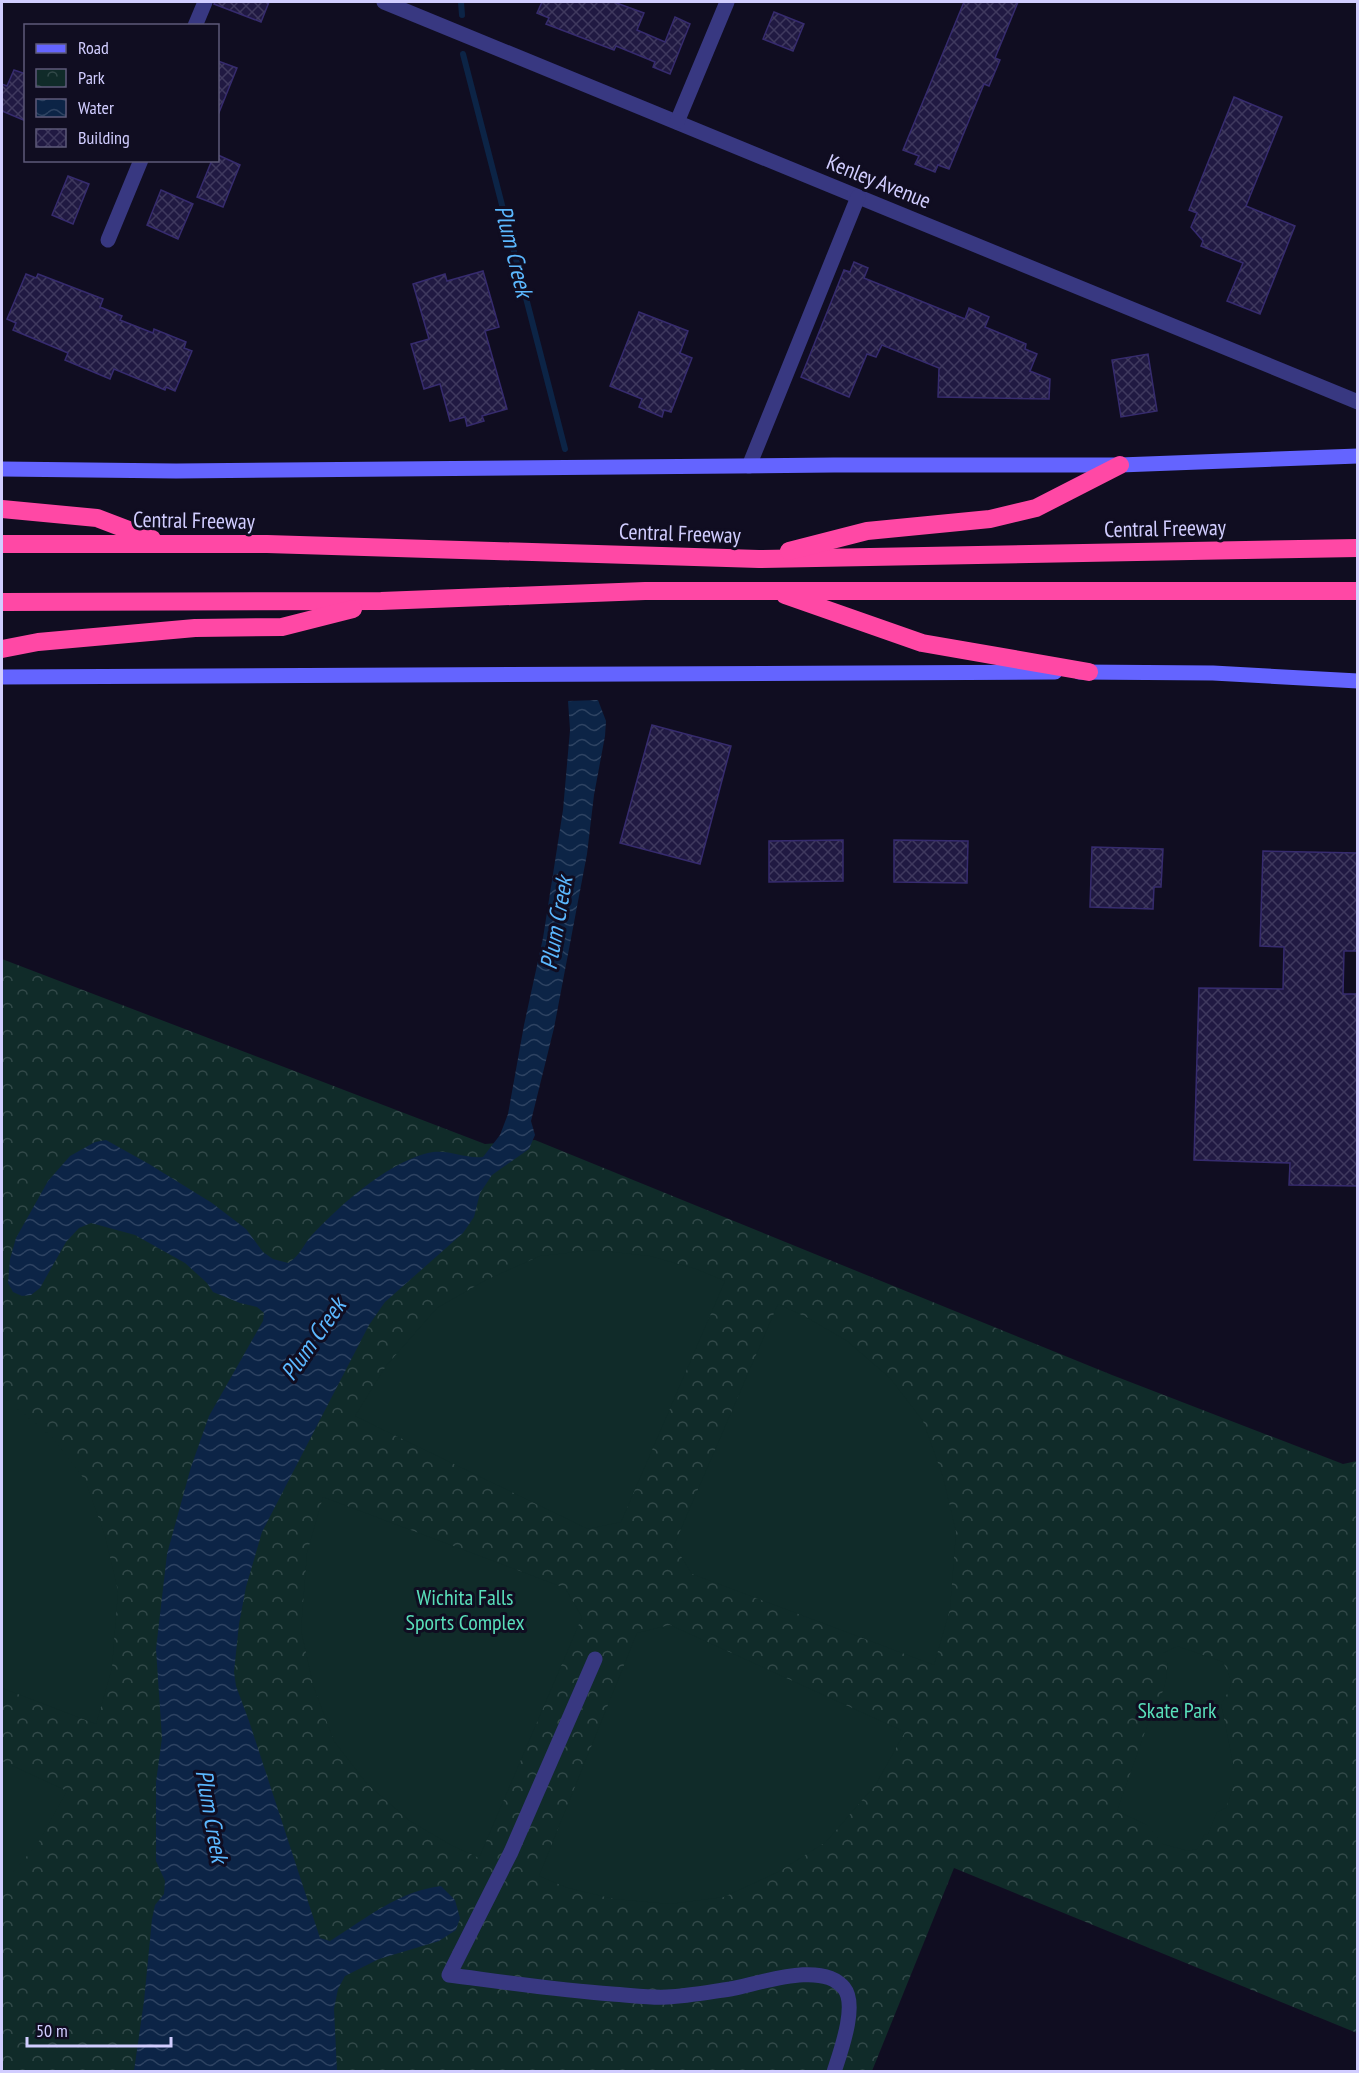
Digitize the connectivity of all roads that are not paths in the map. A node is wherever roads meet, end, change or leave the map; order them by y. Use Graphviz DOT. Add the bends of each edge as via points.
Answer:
graph roads {
  1 [pos="205,2"];
  2 [pos="384,2"];
  3 [pos="727,2"];
  4 [pos="196,24"];
  5 [pos="678,122"];
  6 [pos="140,162"];
  7 [pos="858,197"];
  8 [pos="108,240"];
  9 [pos="1358,402"];
  10 [pos="1358,456"];
  11 [pos="1120,465"];
  12 [pos="749,466"];
  13 [pos="2,469"];
  14 [pos="2,510"];
  15 [pos="162,543"];
  16 [pos="2,544"];
  17 [pos="1358,548"];
  18 [pos="759,559"];
  19 [pos="772,590"];
  20 [pos="1358,591"];
  21 [pos="381,601"];
  22 [pos="2,602"];
  23 [pos="2,649"];
  24 [pos="1089,672"];
  25 [pos="2,677"];
  26 [pos="1358,681"];
  27 [pos="595,1659"];
  28 [pos="834,2072"];
  1 -- 4 [label="street"];
  2 -- 5 [label="street, Kenley Avenue"];
  3 -- 5 [label="street"];
  5 -- 7 [label="street, Kenley Avenue"];
  6 -- 8 [label="street"];
  7 -- 9 [label="street, Kenley Avenue"];
  7 -- 12 [label="street"];
  10 -- 11 [label="main road"];
  11 -- 12 [label="main road"];
  11 -- 18 [label="highway" via="1036,508 990,519 867,531"];
  12 -- 13 [label="main road"];
  14 -- 15 [label="highway" via="97,518"];
  15 -- 16 [label="highway, Central Freeway"];
  15 -- 18 [label="highway, Central Freeway"];
  17 -- 18 [label="highway, Central Freeway"];
  19 -- 20 [label="highway"];
  19 -- 21 [label="highway"];
  19 -- 24 [label="highway" via="922,643"];
  21 -- 22 [label="highway"];
  21 -- 23 [label="highway" via="282,627 195,628 38,642"];
  24 -- 25 [label="main road"];
  24 -- 26 [label="main road"];
  27 -- 28 [label="street" via="511,1852 448,1975 565,1991 665,1997 732,1989 789,1976 820,1975 844,1988 850,2001 844,2042"];
}
